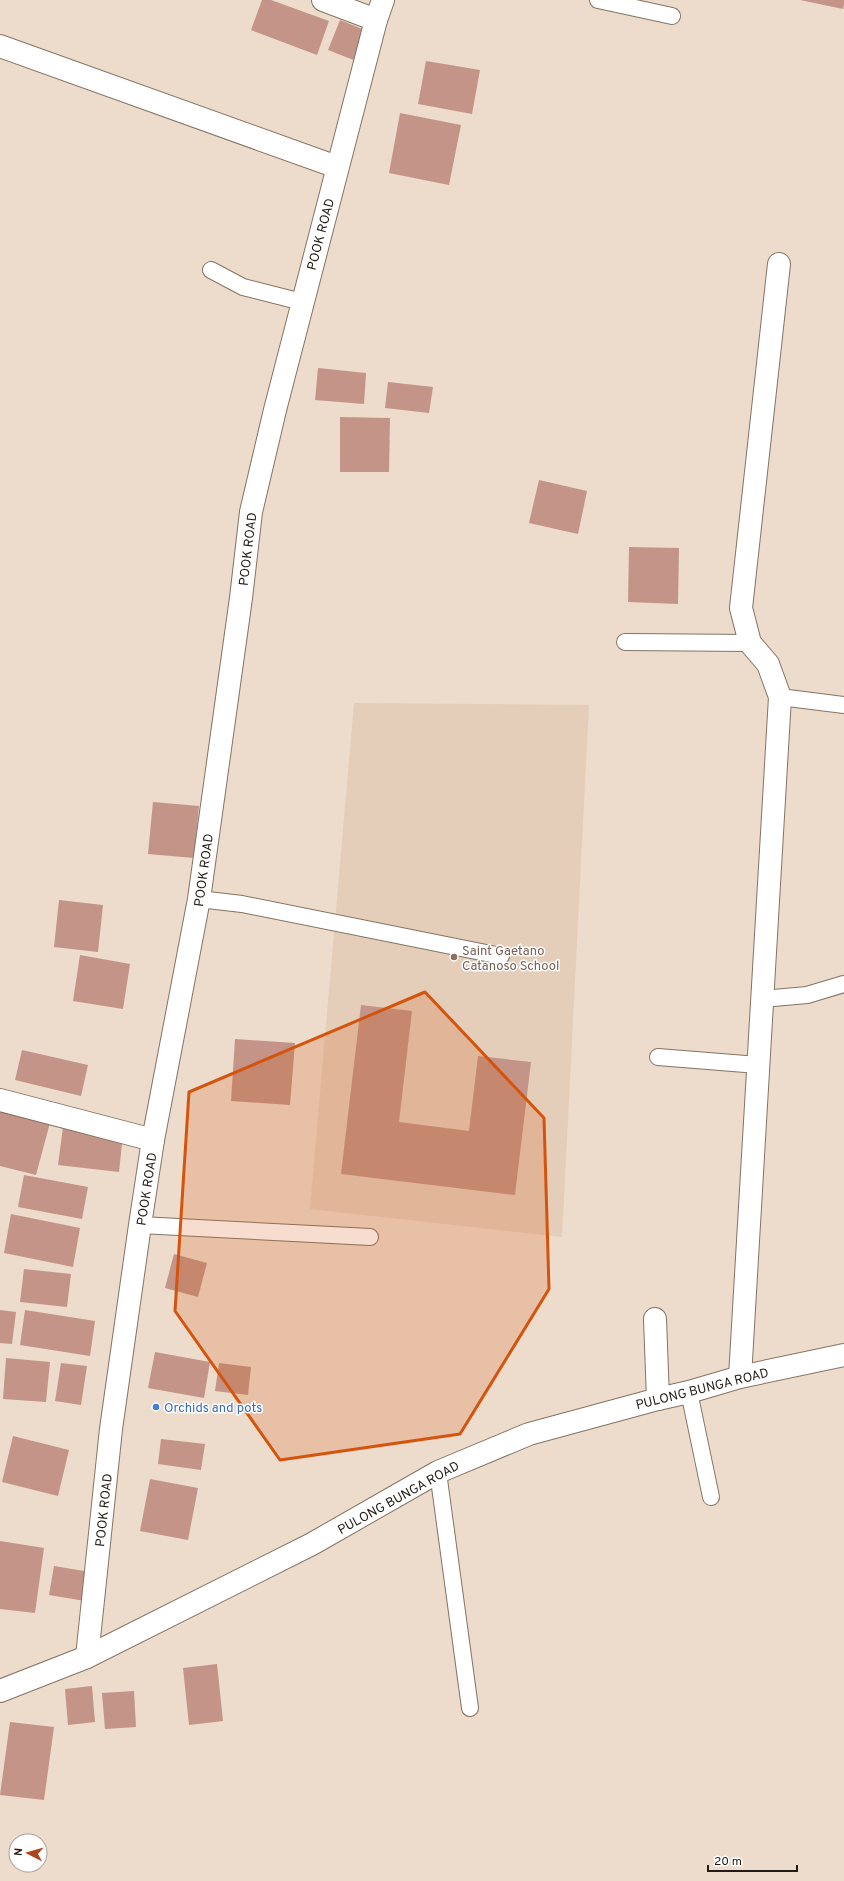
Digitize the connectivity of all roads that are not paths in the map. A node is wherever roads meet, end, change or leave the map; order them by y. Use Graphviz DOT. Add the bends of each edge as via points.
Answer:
graph roads {
  1 [pos="323,0"];
  2 [pos="383,0"];
  3 [pos="598,0"];
  4 [pos="672,16"];
  5 [pos="376,20"];
  6 [pos="0,46"];
  7 [pos="337,167"];
  8 [pos="779,264"];
  9 [pos="211,270"];
  10 [pos="302,302"];
  11 [pos="625,642"];
  12 [pos="750,643"];
  13 [pos="780,697"];
  14 [pos="844,705"];
  15 [pos="199,899"];
  16 [pos="500,956"];
  17 [pos="844,984"];
  18 [pos="762,999"];
  19 [pos="658,1057"];
  20 [pos="758,1065"];
  21 [pos="0,1100"];
  22 [pos="153,1140"];
  23 [pos="140,1225"];
  24 [pos="370,1237"];
  25 [pos="655,1319"];
  26 [pos="844,1355"];
  27 [pos="740,1377"];
  28 [pos="689,1392"];
  29 [pos="658,1399"];
  30 [pos="438,1472"];
  31 [pos="711,1497"];
  32 [pos="87,1657"];
  33 [pos="0,1691"];
  34 [pos="470,1708"];
  1 -- 5 [label="main road"];
  2 -- 5 [label="main road, POOK ROAD"];
  3 -- 4 [label="lane"];
  5 -- 7 [label="main road, POOK ROAD"];
  6 -- 7 [label="main road"];
  7 -- 10 [label="main road, POOK ROAD"];
  8 -- 12 [label="main road" via="741,608"];
  9 -- 10 [label="lane" via="243,287"];
  10 -- 15 [label="main road, POOK ROAD" via="251,512 242,598"];
  11 -- 12 [label="lane"];
  12 -- 13 [label="main road" via="768,664"];
  13 -- 14 [label="lane"];
  13 -- 18 [label="main road"];
  15 -- 16 [label="lane" via="242,904"];
  15 -- 22 [label="main road, POOK ROAD"];
  17 -- 18 [label="lane" via="807,995"];
  18 -- 20 [label="main road"];
  19 -- 20 [label="lane"];
  20 -- 27 [label="main road"];
  21 -- 22 [label="main road"];
  22 -- 23 [label="main road, POOK ROAD"];
  23 -- 24 [label="lane"];
  23 -- 32 [label="main road, POOK ROAD" via="111,1430"];
  25 -- 29 [label="main road"];
  26 -- 27 [label="main road, PULONG BUNGA ROAD"];
  27 -- 28 [label="main road, PULONG BUNGA ROAD"];
  28 -- 29 [label="main road, PULONG BUNGA ROAD"];
  28 -- 31 [label="lane"];
  29 -- 30 [label="main road, PULONG BUNGA ROAD" via="529,1434"];
  30 -- 32 [label="main road, PULONG BUNGA ROAD" via="312,1544"];
  30 -- 34 [label="lane"];
  32 -- 33 [label="main road"];
}
